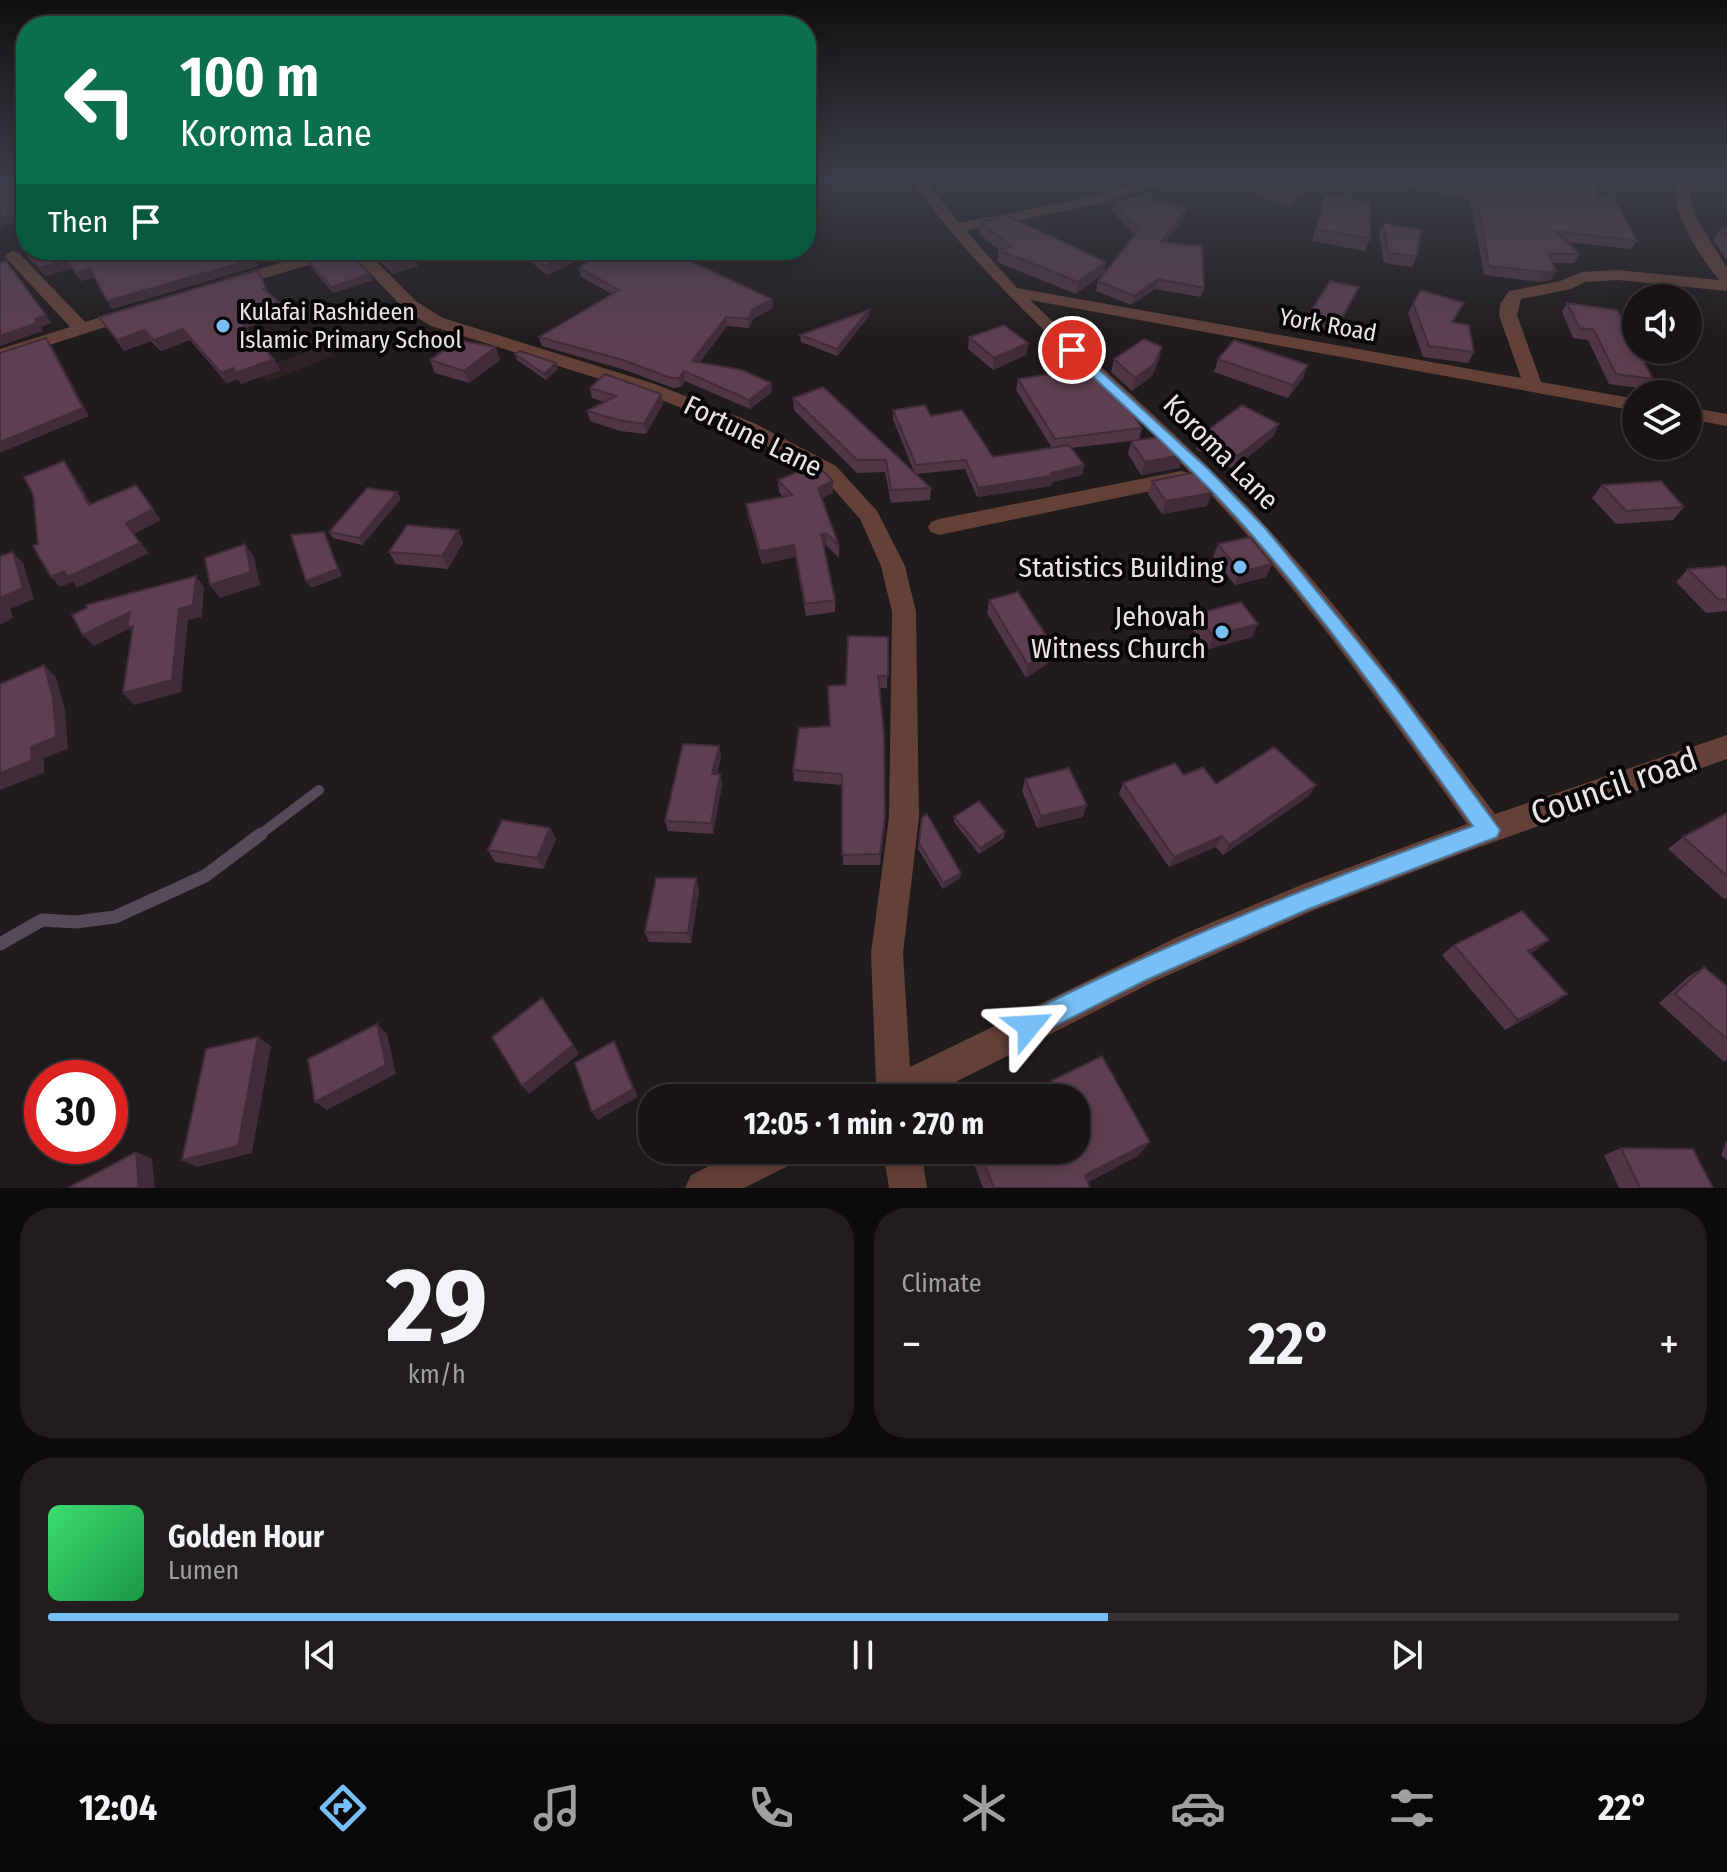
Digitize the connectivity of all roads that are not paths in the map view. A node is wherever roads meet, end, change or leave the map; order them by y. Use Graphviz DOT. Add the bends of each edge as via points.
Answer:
graph roads {
  1 [pos="957,232"];
  2 [pos="1698,232"];
  3 [pos="7,258"];
  4 [pos="308,260"];
  5 [pos="366,260"];
  6 [pos="1727,279"];
  7 [pos="1727,286"];
  8 [pos="210,289"];
  9 [pos="1011,292"];
  10 [pos="153,306"];
  11 [pos="80,327"];
  12 [pos="0,355"];
  13 [pos="1534,388"];
  14 [pos="1622,403"];
  15 [pos="1702,416"];
  16 [pos="1727,420"];
  17 [pos="1203,473"];
  18 [pos="939,527"];
  19 [pos="1727,747"];
  20 [pos="1489,830"];
  21 [pos="892,1084"];
  22 [pos="917,1084"];
  23 [pos="753,1164"];
  24 [pos="904,1164"];
  25 [pos="704,1188"];
  26 [pos="908,1188"];
  1 -- 9 [label="street, Koroma Lane"];
  2 -- 6 [label="street"];
  3 -- 11 [label="street"];
  4 -- 8 [label="street"];
  5 -- 21 [label="street, Fortune Lane" via="411,306 437,322 648,388 747,427 829,471 869,516 893,566 904,612 904,817 887,953"];
  7 -- 13 [label="street" via="1618,275 1582,277 1515,295 1508,315"];
  9 -- 13 [label="street, York Road"];
  9 -- 17 [label="street, Koroma Lane"];
  10 -- 11 [label="street"];
  11 -- 12 [label="street"];
  13 -- 14 [label="street, York Road"];
  15 -- 16 [label="street"];
  17 -- 18 [label="street"];
  17 -- 20 [label="street, Koroma Lane" via="1325,610"];
  19 -- 20 [label="street, Council road"];
  20 -- 22 [label="street, Council road" via="1299,901 1137,972"];
  23 -- 25 [label="street"];
  24 -- 26 [label="street"];
}
